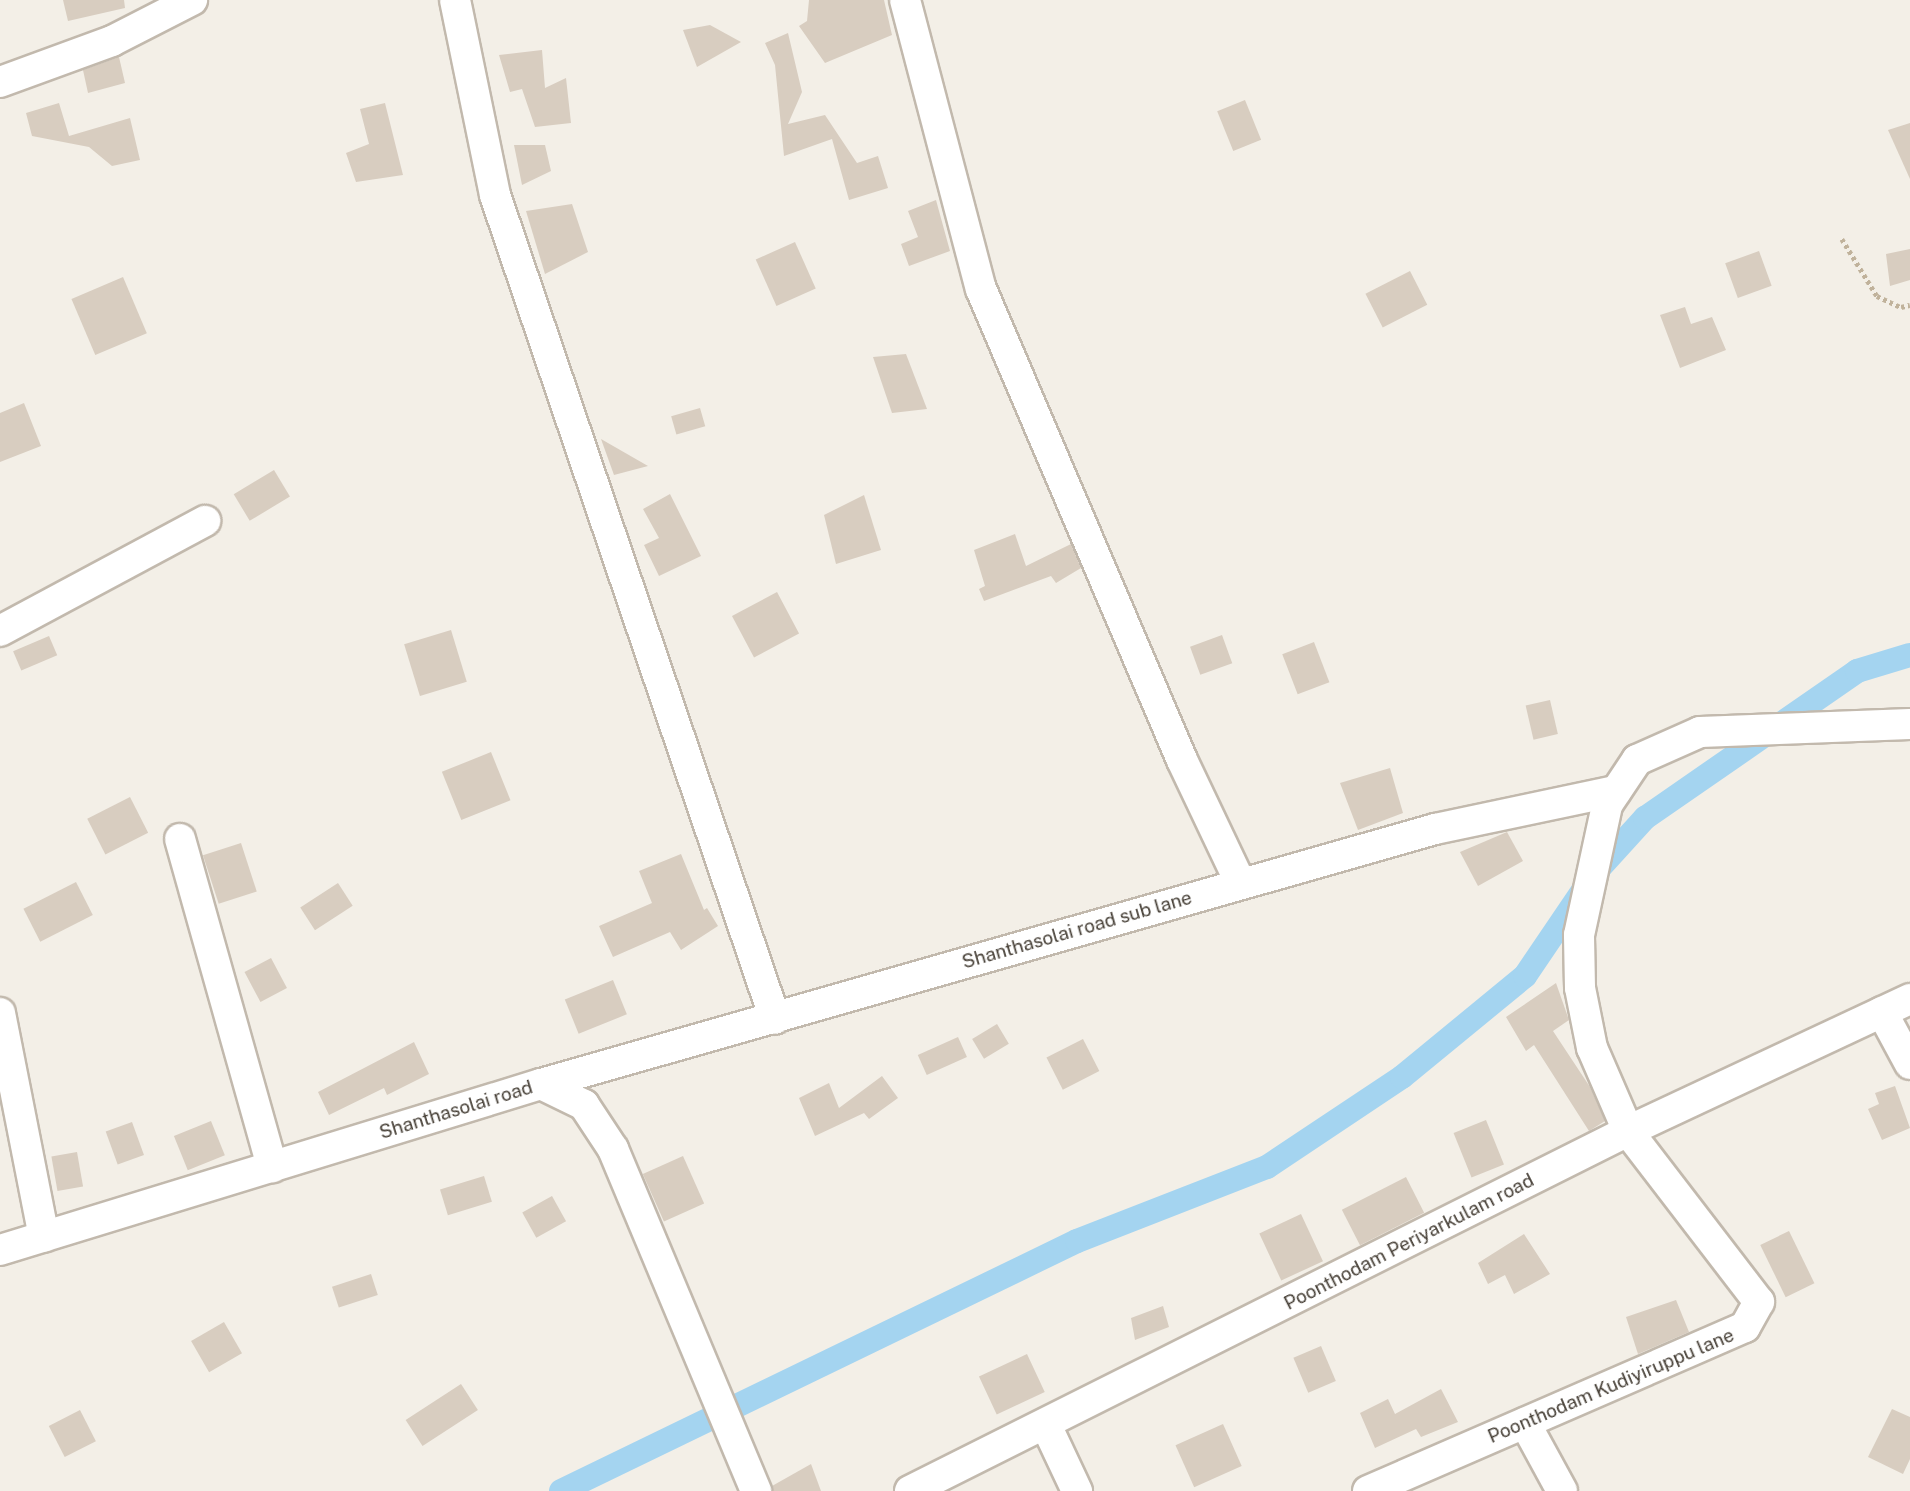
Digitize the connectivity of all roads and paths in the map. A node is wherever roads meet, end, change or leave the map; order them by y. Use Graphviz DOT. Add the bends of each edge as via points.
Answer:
graph roads {
  1 [pos="192,0"];
  2 [pos="455,0"];
  3 [pos="905,0"];
  4 [pos="0,82"];
  5 [pos="1842,239"];
  6 [pos="1910,305"];
  7 [pos="205,521"];
  8 [pos="0,631"];
  9 [pos="1910,724"];
  10 [pos="1616,791"];
  11 [pos="180,839"];
  12 [pos="1240,882"];
  13 [pos="1910,999"];
  14 [pos="1882,1012"];
  15 [pos="0,1013"];
  16 [pos="775,1019"];
  17 [pos="1910,1064"];
  18 [pos="541,1084"];
  19 [pos="1628,1131"];
  20 [pos="272,1167"];
  21 [pos="44,1237"];
  22 [pos="0,1250"];
  23 [pos="1525,1423"];
  24 [pos="1046,1425"];
  25 [pos="756,1491"];
  26 [pos="910,1491"];
  27 [pos="1077,1491"];
  28 [pos="1368,1491"];
  29 [pos="1562,1491"];
  1 -- 4 [label="street" via="112,41"];
  2 -- 16 [label="street" via="495,195"];
  3 -- 12 [label="street" via="981,289 1182,760"];
  5 -- 6 [label="path" via="1877,296 1901,307"];
  7 -- 8 [label="street"];
  9 -- 10 [label="street" via="1700,732 1637,760"];
  10 -- 12 [label="street, Shanthasolai road sub lane" via="1435,829"];
  10 -- 19 [label="street" via="1607,805 1579,934 1580,988 1592,1048"];
  11 -- 20 [label="street"];
  12 -- 16 [label="street, Shanthasolai road sub lane"];
  13 -- 14 [label="street, Poonthodam Periyarkulam road"];
  14 -- 17 [label="street"];
  14 -- 19 [label="street, Poonthodam Periyarkulam road"];
  15 -- 21 [label="street"];
  16 -- 18 [label="street, Shanthasolai road sub lane"];
  18 -- 20 [label="street, Shanthasolai road"];
  18 -- 25 [label="street, Shanthasolai road" via="584,1105 612,1149"];
  19 -- 23 [label="street, Poonthodam Kudiyiruppu lane" via="1759,1302 1745,1327 1721,1340"];
  19 -- 24 [label="street, Poonthodam Periyarkulam road"];
  20 -- 21 [label="street, Shanthasolai road"];
  21 -- 22 [label="street, Shanthasolai road"];
  23 -- 28 [label="street, Poonthodam Kudiyiruppu lane"];
  23 -- 29 [label="street"];
  24 -- 26 [label="street, Poonthodam Periyarkulam road"];
  24 -- 27 [label="street"];
}
